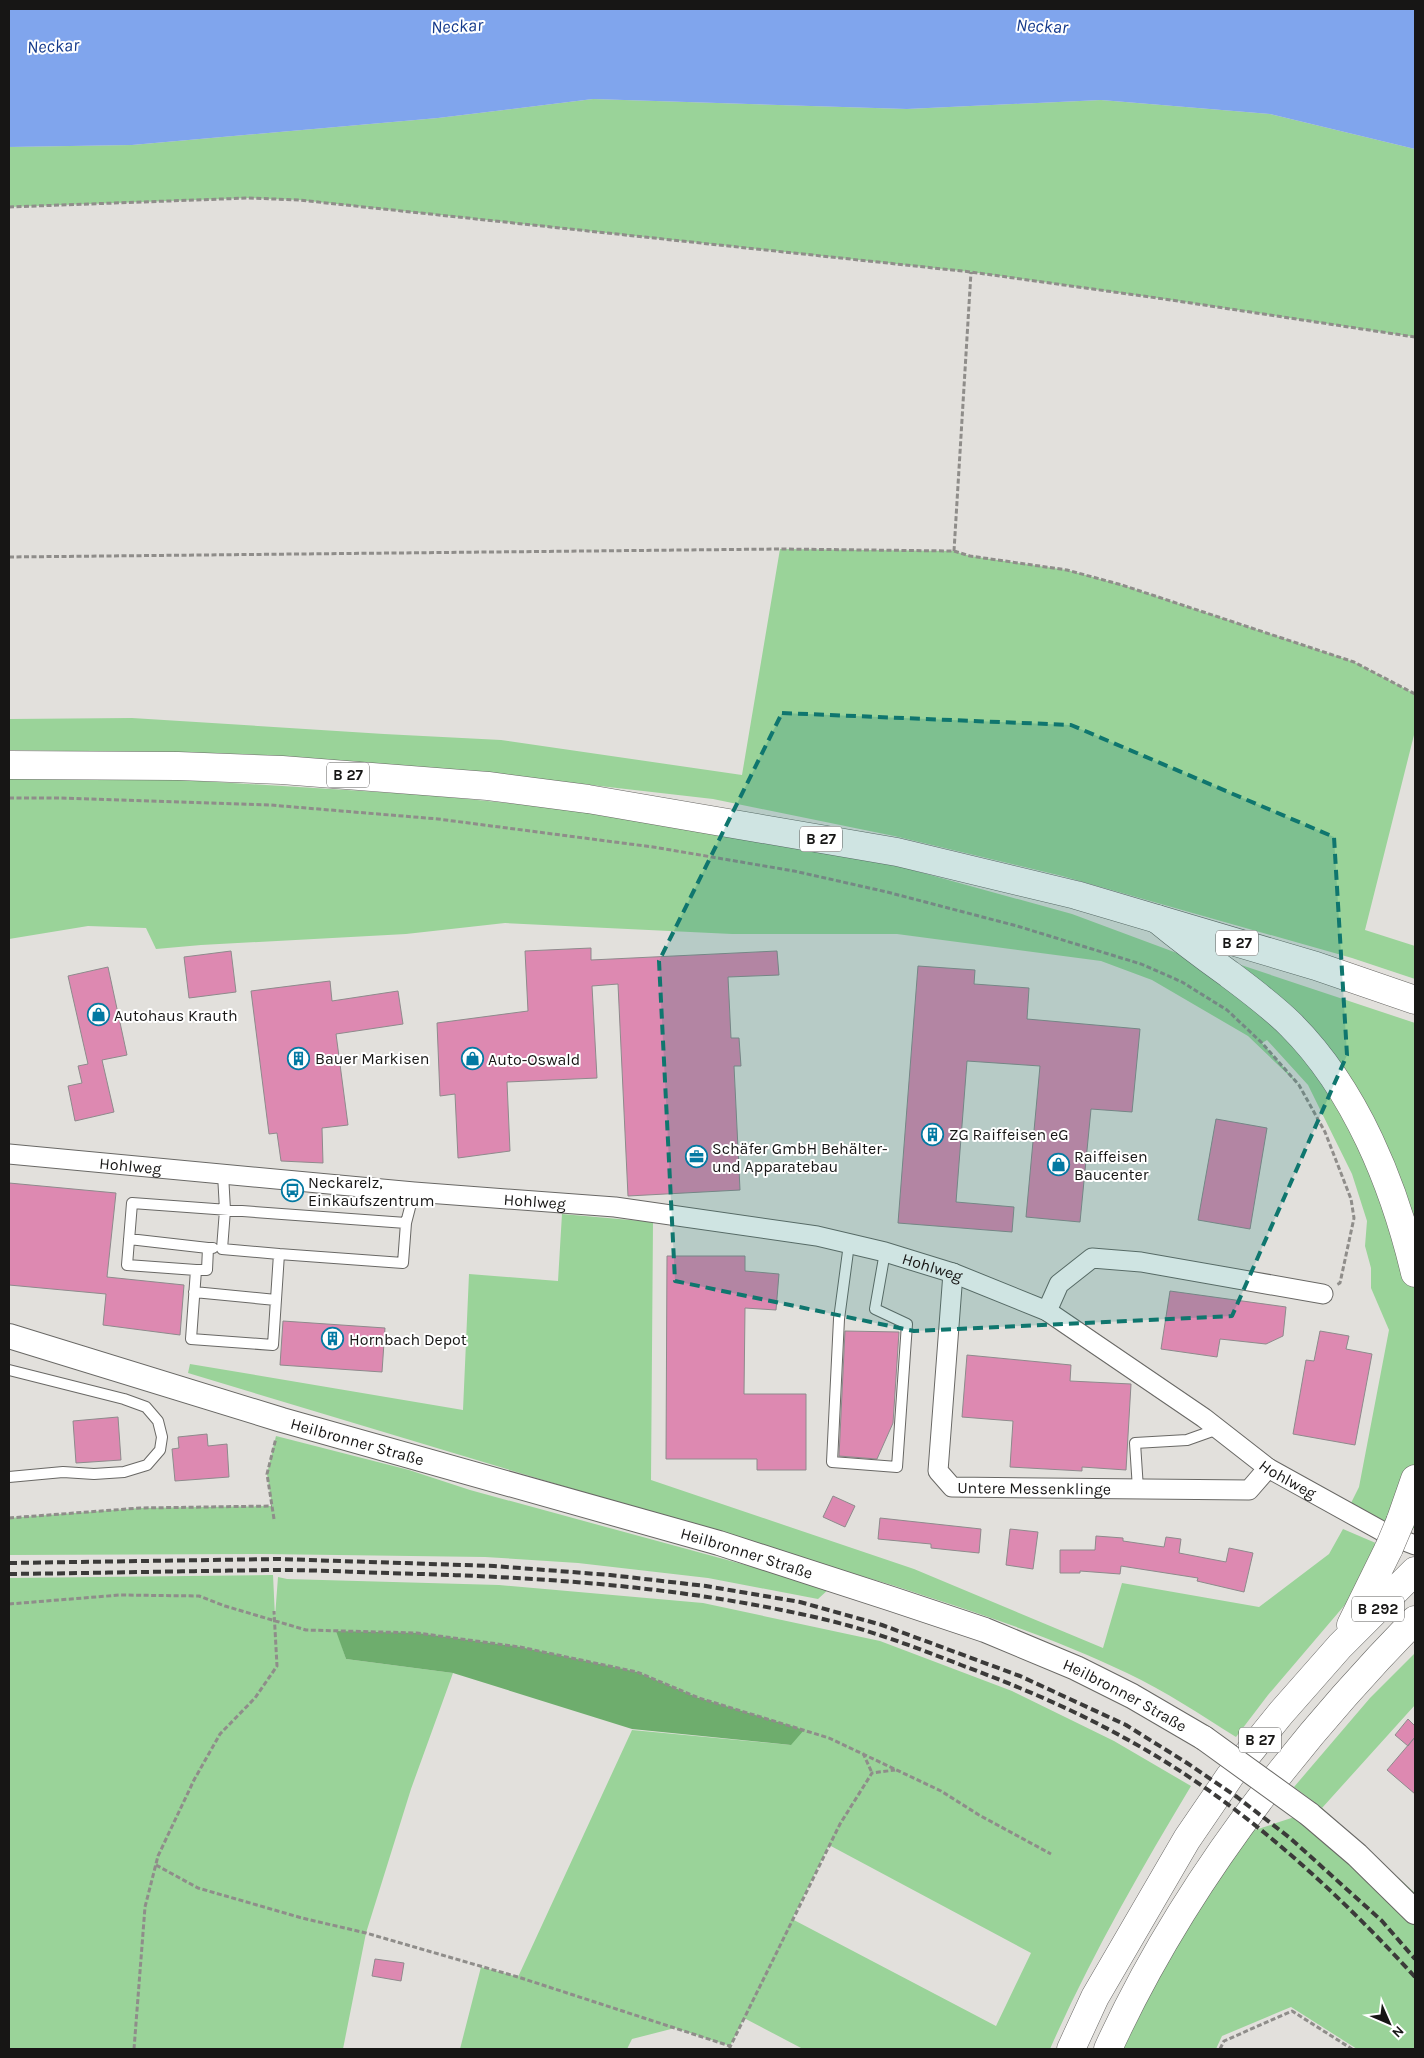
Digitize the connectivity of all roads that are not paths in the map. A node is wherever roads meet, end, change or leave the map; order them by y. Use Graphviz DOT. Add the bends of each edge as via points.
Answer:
graph roads {
  1 [pos="9,765"];
  2 [pos="1157,918"];
  3 [pos="1415,1000"];
  4 [pos="9,1154"];
  5 [pos="223,1174"];
  6 [pos="414,1192"];
  7 [pos="224,1210"];
  8 [pos="406,1223"];
  9 [pos="129,1239"];
  10 [pos="849,1244"];
  11 [pos="208,1248"];
  12 [pos="222,1249"];
  13 [pos="885,1252"];
  14 [pos="279,1254"];
  15 [pos="196,1270"];
  16 [pos="953,1273"];
  17 [pos="1415,1273"];
  18 [pos="194,1292"];
  19 [pos="1322,1294"];
  20 [pos="276,1300"];
  21 [pos="1046,1311"];
  22 [pos="9,1336"];
  23 [pos="9,1370"];
  24 [pos="1218,1429"];
  25 [pos="1268,1468"];
  26 [pos="9,1477"];
  27 [pos="1415,1479"];
  28 [pos="1138,1489"];
  29 [pos="1402,1547"];
  30 [pos="1415,1571"];
  31 [pos="1415,1620"];
  32 [pos="1340,1646"];
  33 [pos="1415,1912"];
  34 [pos="1072,2049"];
  35 [pos="1108,2049"];
  1 -- 2 [label="main road, B 27" via="282,770 488,786 579,798 897,852"];
  2 -- 3 [label="main road, B 27"];
  2 -- 17 [label="main road" via="1291,1024 1318,1056 1353,1109 1382,1170"];
  4 -- 5 [label="street, Hohlweg"];
  5 -- 6 [label="street, Hohlweg"];
  5 -- 7 [label="lane"];
  6 -- 8 [label="lane"];
  6 -- 10 [label="street, Hohlweg" via="615,1207 817,1236"];
  7 -- 8 [label="lane"];
  7 -- 9 [label="lane" via="132,1203"];
  7 -- 12 [label="lane"];
  8 -- 14 [label="lane" via="403,1263"];
  9 -- 11 [label="lane"];
  9 -- 15 [label="lane" via="127,1265"];
  10 -- 13 [label="street, Hohlweg"];
  10 -- 13 [label="lane" via="839,1319 832,1462 897,1467 907,1324 875,1309"];
  11 -- 12 [label="lane"];
  11 -- 15 [label="lane" via="207,1270"];
  12 -- 14 [label="lane"];
  13 -- 16 [label="street, Hohlweg"];
  14 -- 20 [label="lane"];
  15 -- 18 [label="lane"];
  16 -- 21 [label="street, Hohlweg"];
  16 -- 28 [label="street, Untere Messenklinge" via="938,1471 952,1487"];
  18 -- 20 [label="lane"];
  18 -- 20 [label="lane" via="191,1339 272,1345"];
  19 -- 21 [label="street" via="1141,1262 1092,1258 1059,1284"];
  21 -- 24 [label="street, Hohlweg"];
  22 -- 33 [label="street, Heilbronner Straße, bridge" via="282,1420 719,1543 985,1630 1076,1668 1204,1738 1309,1814"];
  23 -- 26 [label="lane" via="146,1407 158,1421 162,1437 160,1450 147,1465 124,1472 63,1472"];
  24 -- 25 [label="street, Hohlweg"];
  24 -- 28 [label="lane" via="1187,1440 1135,1443"];
  25 -- 28 [label="street, Untere Messenklinge" via="1249,1490"];
  25 -- 29 [label="street, Hohlweg" via="1389,1535"];
  27 -- 29 [label="main road, bridge" via="1400,1522"];
  29 -- 32 [label="main road"];
  30 -- 32 [label="main road, B 292"];
  31 -- 35 [label="main road, B 27" via="1362,1675 1287,1762 1237,1828 1174,1923"];
  32 -- 34 [label="main road, B 27" via="1236,1769 1188,1839 1095,1997"];
}
